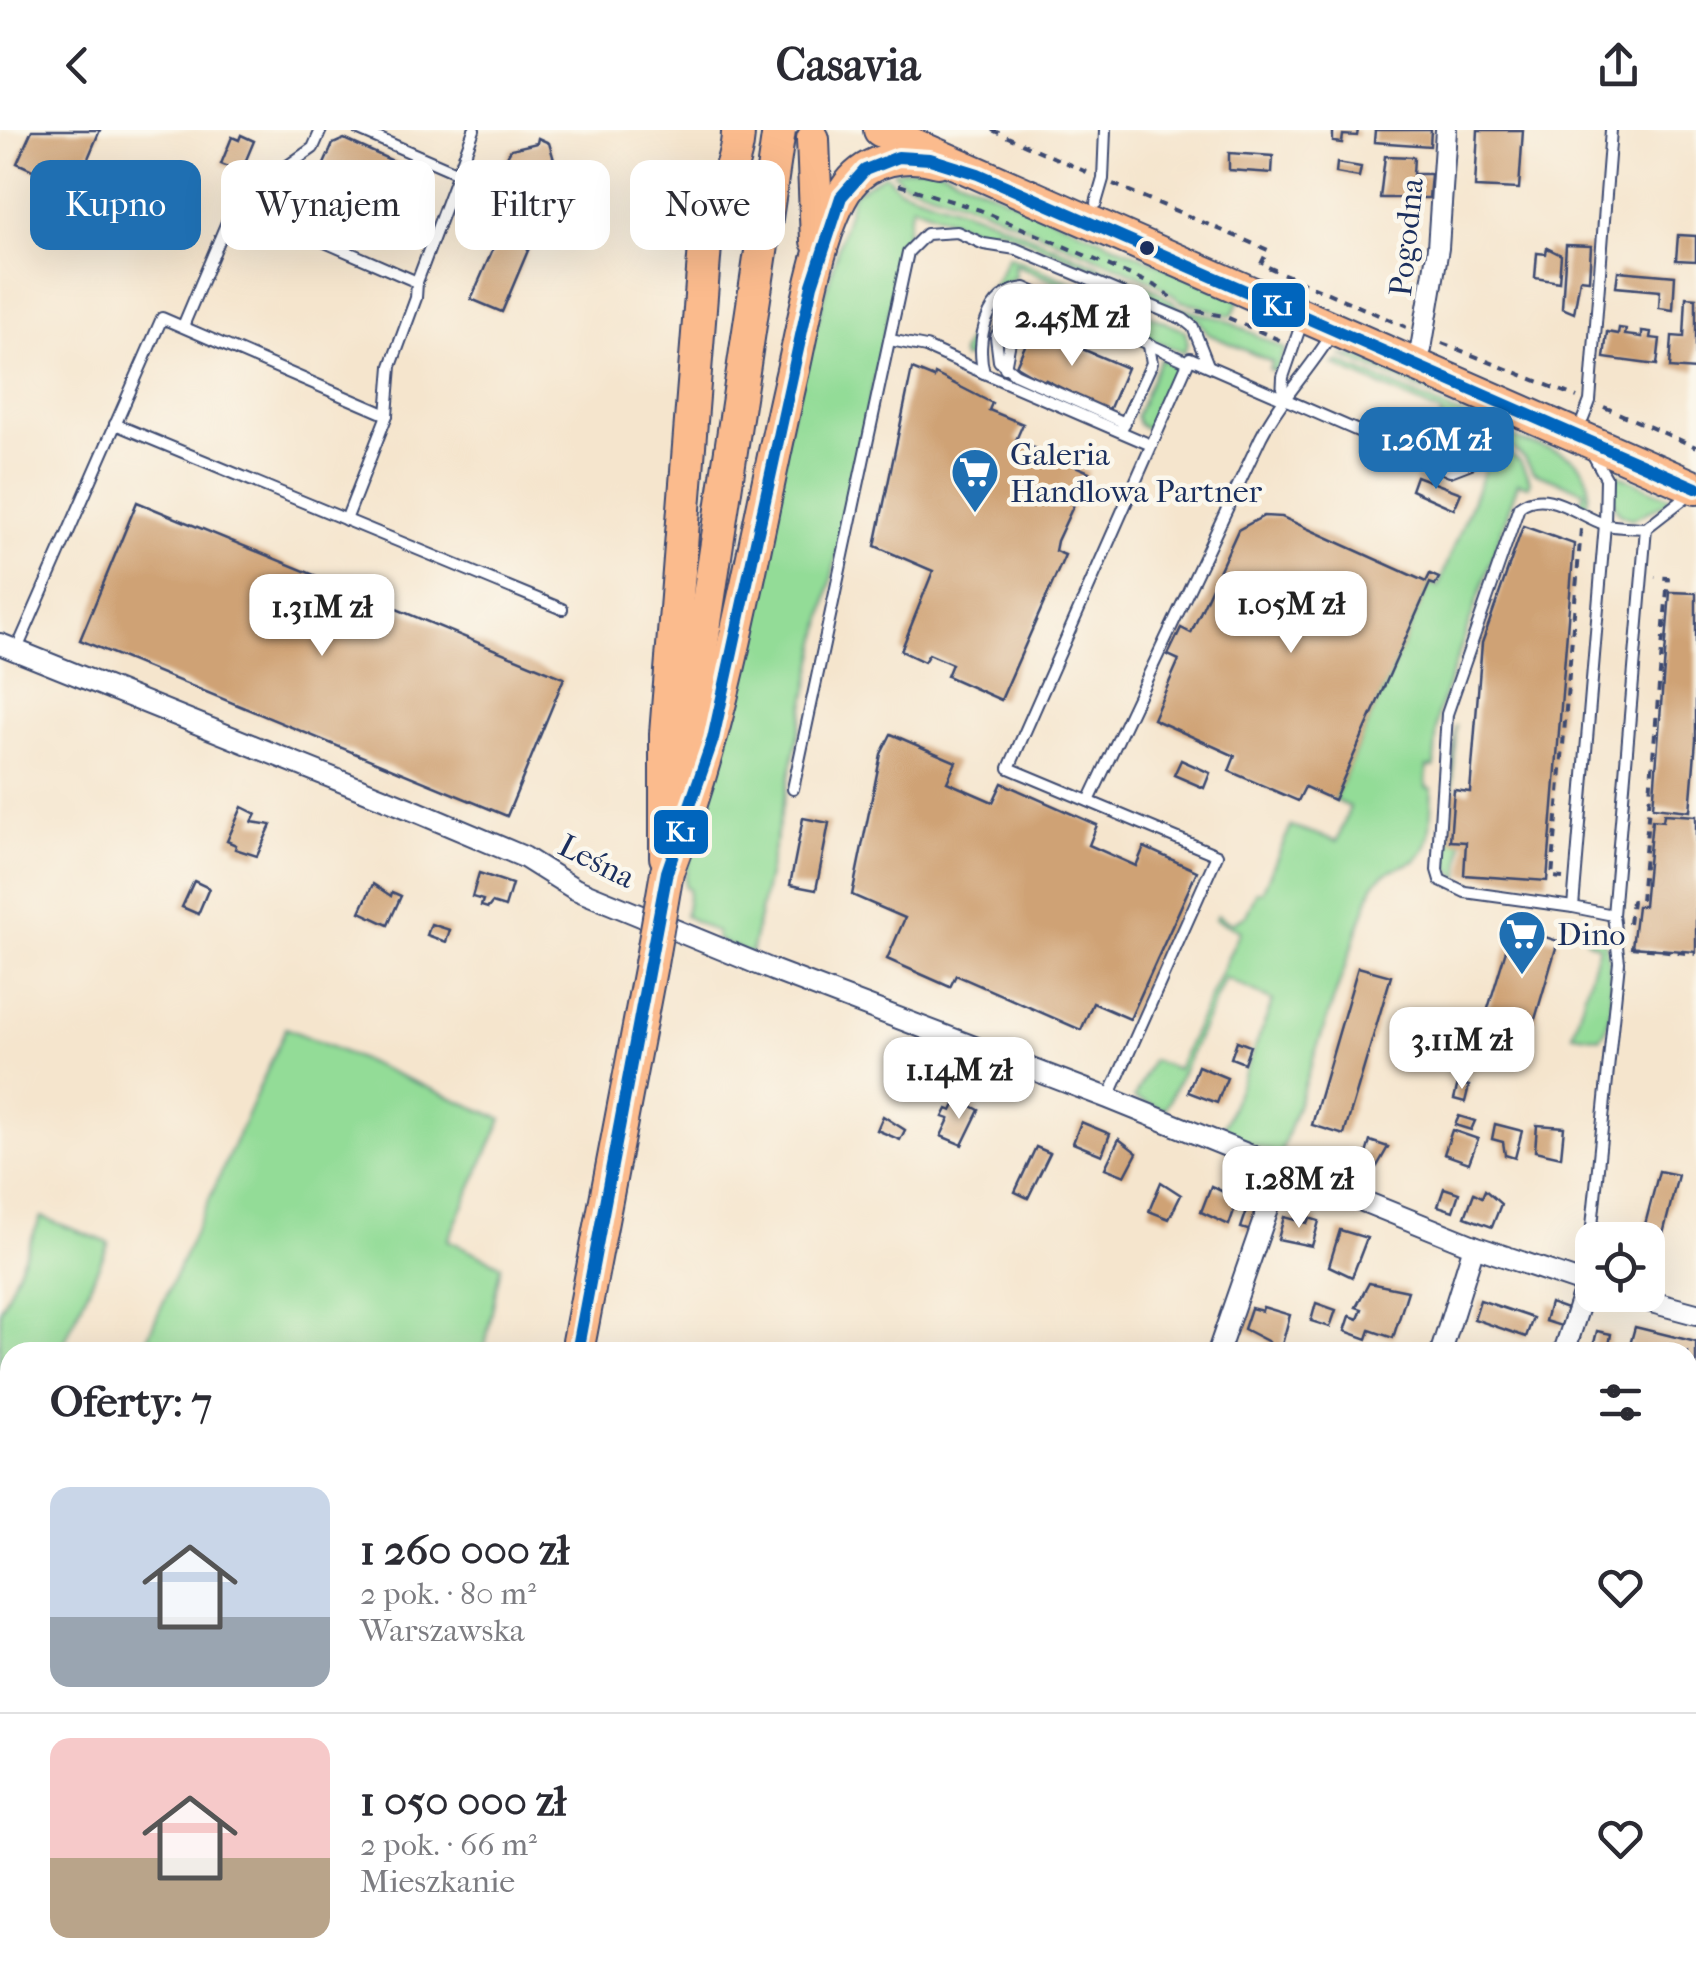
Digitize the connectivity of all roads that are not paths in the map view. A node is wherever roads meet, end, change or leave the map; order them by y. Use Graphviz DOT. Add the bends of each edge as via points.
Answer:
graph roads {
  1 [pos="320,130"];
  2 [pos="359,130"];
  3 [pos="400,130"];
  4 [pos="474,130"];
  5 [pos="738,130"];
  6 [pos="746,130"];
  7 [pos="779,130"];
  8 [pos="880,130"];
  9 [pos="926,130"];
  10 [pos="1105,130"];
  11 [pos="1446,130"];
  12 [pos="1611,130"];
  13 [pos="377,134"];
  14 [pos="820,134"];
  15 [pos="394,145"];
  16 [pos="981,152"];
  17 [pos="295,160"];
  18 [pos="463,160"];
  19 [pos="455,172"];
  20 [pos="455,181"];
  21 [pos="1100,191"];
  22 [pos="221,236"];
  23 [pos="343,250"];
  24 [pos="417,282"];
  25 [pos="812,285"];
  26 [pos="1062,304"];
  27 [pos="1312,324"];
  28 [pos="183,326"];
  29 [pos="890,340"];
  30 [pos="1423,342"];
  31 [pos="1149,346"];
  32 [pos="1188,362"];
  33 [pos="1209,366"];
  34 [pos="984,373"];
  35 [pos="1282,398"];
  36 [pos="1505,406"];
  37 [pos="387,415"];
  38 [pos="1585,420"];
  39 [pos="116,424"];
  40 [pos="1122,428"];
  41 [pos="1152,444"];
  42 [pos="1696,463"];
  43 [pos="1696,489"];
  44 [pos="346,520"];
  45 [pos="1605,524"];
  46 [pos="1646,528"];
  47 [pos="562,609"];
  48 [pos="9,646"];
  49 [pos="792,789"];
  50 [pos="1090,802"];
  51 [pos="667,872"];
  52 [pos="1574,907"];
  53 [pos="1613,915"];
  54 [pos="1108,1098"];
  55 [pos="1282,1168"];
  56 [pos="1595,1222"];
  57 [pos="1474,1246"];
  58 [pos="1575,1280"];
  59 [pos="1665,1306"];
  60 [pos="1579,1312"];
  61 [pos="1696,1314"];
  62 [pos="579,1342"];
  63 [pos="1221,1342"];
  64 [pos="1444,1342"];
  65 [pos="1568,1342"];
  1 -- 17 [label="lane" via="312,148"];
  2 -- 13 [label="lane"];
  3 -- 15 [label="lane"];
  4 -- 18 [label="lane"];
  5 -- 51 [label="main road" via="705,246 666,734"];
  6 -- 14 [label="main road" via="779,144"];
  7 -- 51 [label="main road, bridge"];
  8 -- 16 [label="main road" via="939,153"];
  9 -- 16 [label="main road"];
  10 -- 21 [label="lane"];
  11 -- 30 [label="street, Pogodna"];
  12 -- 38 [label="lane"];
  13 -- 15 [label="lane"];
  14 -- 25 [label="main road"];
  15 -- 19 [label="lane"];
  16 -- 21 [label="main road"];
  16 -- 25 [label="main road" via="885,160 865,170 841,197"];
  16 -- 27 [label="main road"];
  20 -- 24 [label="lane"];
  21 -- 27 [label="main road" via="1286,285"];
  22 -- 28 [label="lane"];
  23 -- 24 [label="lane"];
  24 -- 37 [label="lane" via="391,366"];
  25 -- 51 [label="main road" via="712,739"];
  26 -- 31 [label="lane"];
  26 -- 34 [label="lane" via="1025,288 1007,292 980,337"];
  26 -- 40 [label="lane" via="1015,311 1003,320 995,343 1005,368"];
  27 -- 30 [label="main road"];
  27 -- 35 [label="lane" via="1283,377"];
  27 -- 35 [label="lane" via="1300,382"];
  27 -- 36 [label="main road"];
  28 -- 37 [label="lane"];
  28 -- 39 [label="lane" via="162,318"];
  29 -- 33 [label="lane" via="908,252 926,234 949,230 1016,250 1183,319"];
  29 -- 34 [label="lane" via="926,347"];
  29 -- 49 [label="lane"];
  30 -- 38 [label="main road"];
  31 -- 32 [label="lane"];
  31 -- 40 [label="lane" via="1152,363"];
  32 -- 33 [label="lane"];
  32 -- 41 [label="lane"];
  33 -- 35 [label="lane"];
  34 -- 40 [label="lane"];
  35 -- 36 [label="lane" via="1450,471 1476,460"];
  35 -- 50 [label="lane"];
  36 -- 38 [label="main road"];
  37 -- 44 [label="lane"];
  38 -- 42 [label="main road"];
  38 -- 43 [label="main road"];
  38 -- 45 [label="lane" via="1606,478"];
  39 -- 44 [label="lane"];
  39 -- 48 [label="lane"];
  40 -- 41 [label="lane"];
  41 -- 50 [label="lane" via="1009,768"];
  43 -- 46 [label="lane"];
  44 -- 47 [label="lane"];
  45 -- 46 [label="lane"];
  45 -- 52 [label="lane"];
  45 -- 52 [label="lane" via="1546,499 1519,508 1447,714 1440,880 1464,892"];
  46 -- 53 [label="lane"];
  48 -- 54 [label="street, Leśna" via="506,849 575,889 728,952"];
  50 -- 54 [label="lane" via="1218,855"];
  51 -- 62 [label="main road, bridge"];
  52 -- 53 [label="lane"];
  53 -- 56 [label="lane" via="1619,962"];
  54 -- 55 [label="street, Leśna"];
  55 -- 57 [label="street, Leśna"];
  55 -- 63 [label="street"];
  57 -- 58 [label="street, Leśna"];
  57 -- 64 [label="street"];
  59 -- 61 [label="street"];
  60 -- 65 [label="street"];
}
